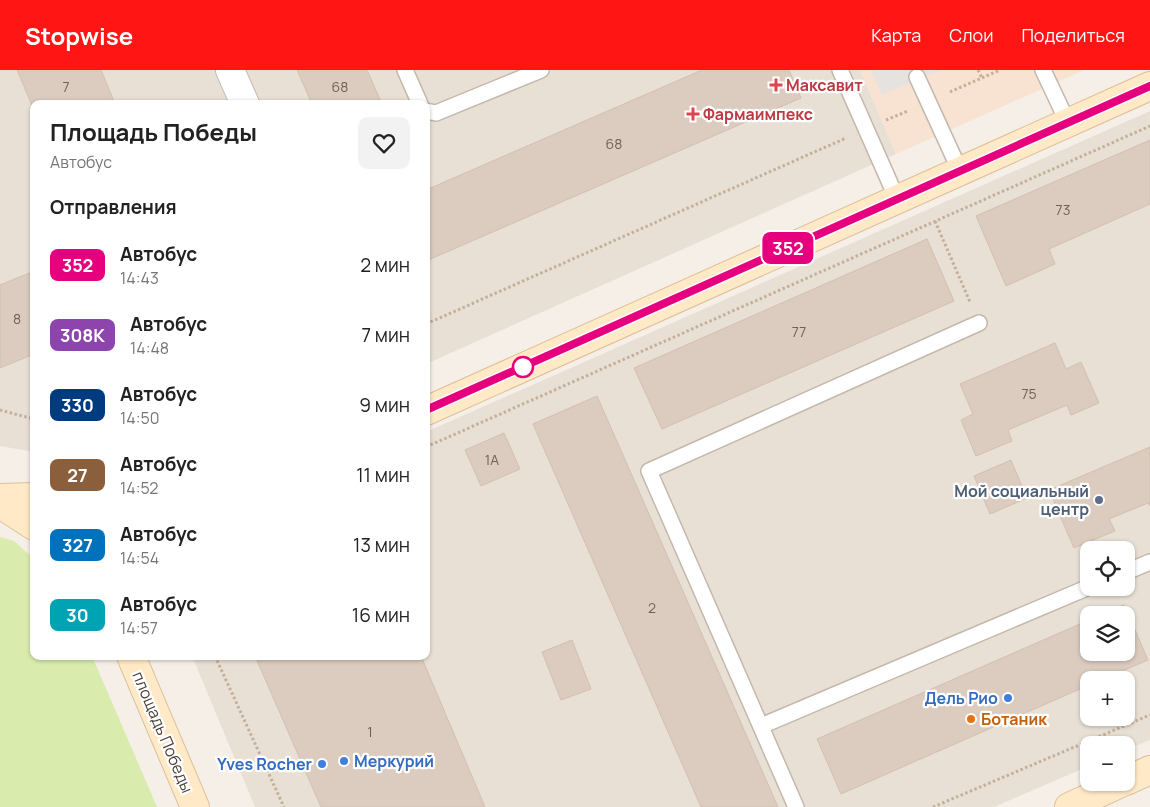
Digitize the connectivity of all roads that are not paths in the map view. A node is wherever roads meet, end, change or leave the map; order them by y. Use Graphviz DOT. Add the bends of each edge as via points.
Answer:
graph roads {
  1 [pos="230,70"];
  2 [pos="405,70"];
  3 [pos="541,70"];
  4 [pos="840,70"];
  5 [pos="1043,70"];
  6 [pos="918,77"];
  7 [pos="1150,86"];
  8 [pos="243,100"];
  9 [pos="418,100"];
  10 [pos="430,112"];
  11 [pos="1068,123"];
  12 [pos="960,171"];
  13 [pos="897,199"];
  14 [pos="979,323"];
  15 [pos="430,408"];
  16 [pos="30,497"];
  17 [pos="0,498"];
  18 [pos="0,504"];
  19 [pos="30,523"];
  20 [pos="1150,562"];
  21 [pos="1135,568"];
  22 [pos="1080,591"];
  23 [pos="133,660"];
  24 [pos="761,726"];
  25 [pos="1150,770"];
  26 [pos="1135,777"];
  27 [pos="1105,791"];
  28 [pos="195,807"];
  29 [pos="796,807"];
  30 [pos="1069,807"];
  1 -- 8 [label="street"];
  2 -- 9 [label="lane"];
  3 -- 10 [label="lane" via="436,113"];
  4 -- 13 [label="lane"];
  5 -- 11 [label="lane"];
  6 -- 12 [label="lane"];
  7 -- 11 [label="main road"];
  11 -- 12 [label="main road"];
  12 -- 13 [label="main road"];
  13 -- 15 [label="main road"];
  14 -- 24 [label="lane" via="649,471"];
  16 -- 17 [label="main road"];
  18 -- 19 [label="main road"];
  20 -- 21 [label="lane"];
  22 -- 24 [label="lane"];
  23 -- 28 [label="main road, площадь Победы"];
  24 -- 29 [label="lane"];
  25 -- 26 [label="main road"];
  27 -- 30 [label="main road"];
}
